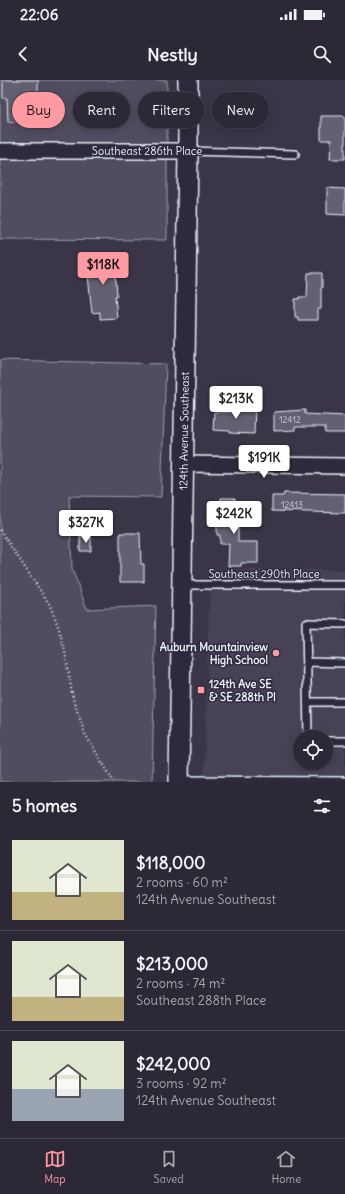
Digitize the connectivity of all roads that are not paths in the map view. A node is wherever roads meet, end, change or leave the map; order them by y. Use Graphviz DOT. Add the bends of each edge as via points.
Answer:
graph roads {
  1 [pos="188,80"];
  2 [pos="0,151"];
  3 [pos="188,151"];
  4 [pos="295,154"];
  5 [pos="183,464"];
  6 [pos="345,466"];
  7 [pos="182,585"];
  8 [pos="345,585"];
  9 [pos="345,624"];
  10 [pos="307,662"];
  11 [pos="345,663"];
  12 [pos="308,702"];
  13 [pos="345,702"];
  14 [pos="308,730"];
  15 [pos="333,741"];
  16 [pos="345,741"];
  17 [pos="179,781"];
  18 [pos="345,781"];
  1 -- 3 [label="street, 124th Avenue Southeast"];
  2 -- 3 [label="street, Southeast 286th Place"];
  3 -- 4 [label="lane, Southeast 286th Place"];
  3 -- 5 [label="street, 124th Avenue Southeast"];
  5 -- 6 [label="street"];
  5 -- 7 [label="street, 124th Avenue Southeast"];
  7 -- 8 [label="lane, Southeast 290th Place"];
  7 -- 17 [label="street, 124th Avenue Southeast"];
  9 -- 10 [label="lane" via="306,623"];
  10 -- 11 [label="lane"];
  10 -- 12 [label="lane"];
  12 -- 13 [label="lane"];
  12 -- 14 [label="lane"];
  15 -- 16 [label="lane"];
  17 -- 18 [label="lane"];
}
